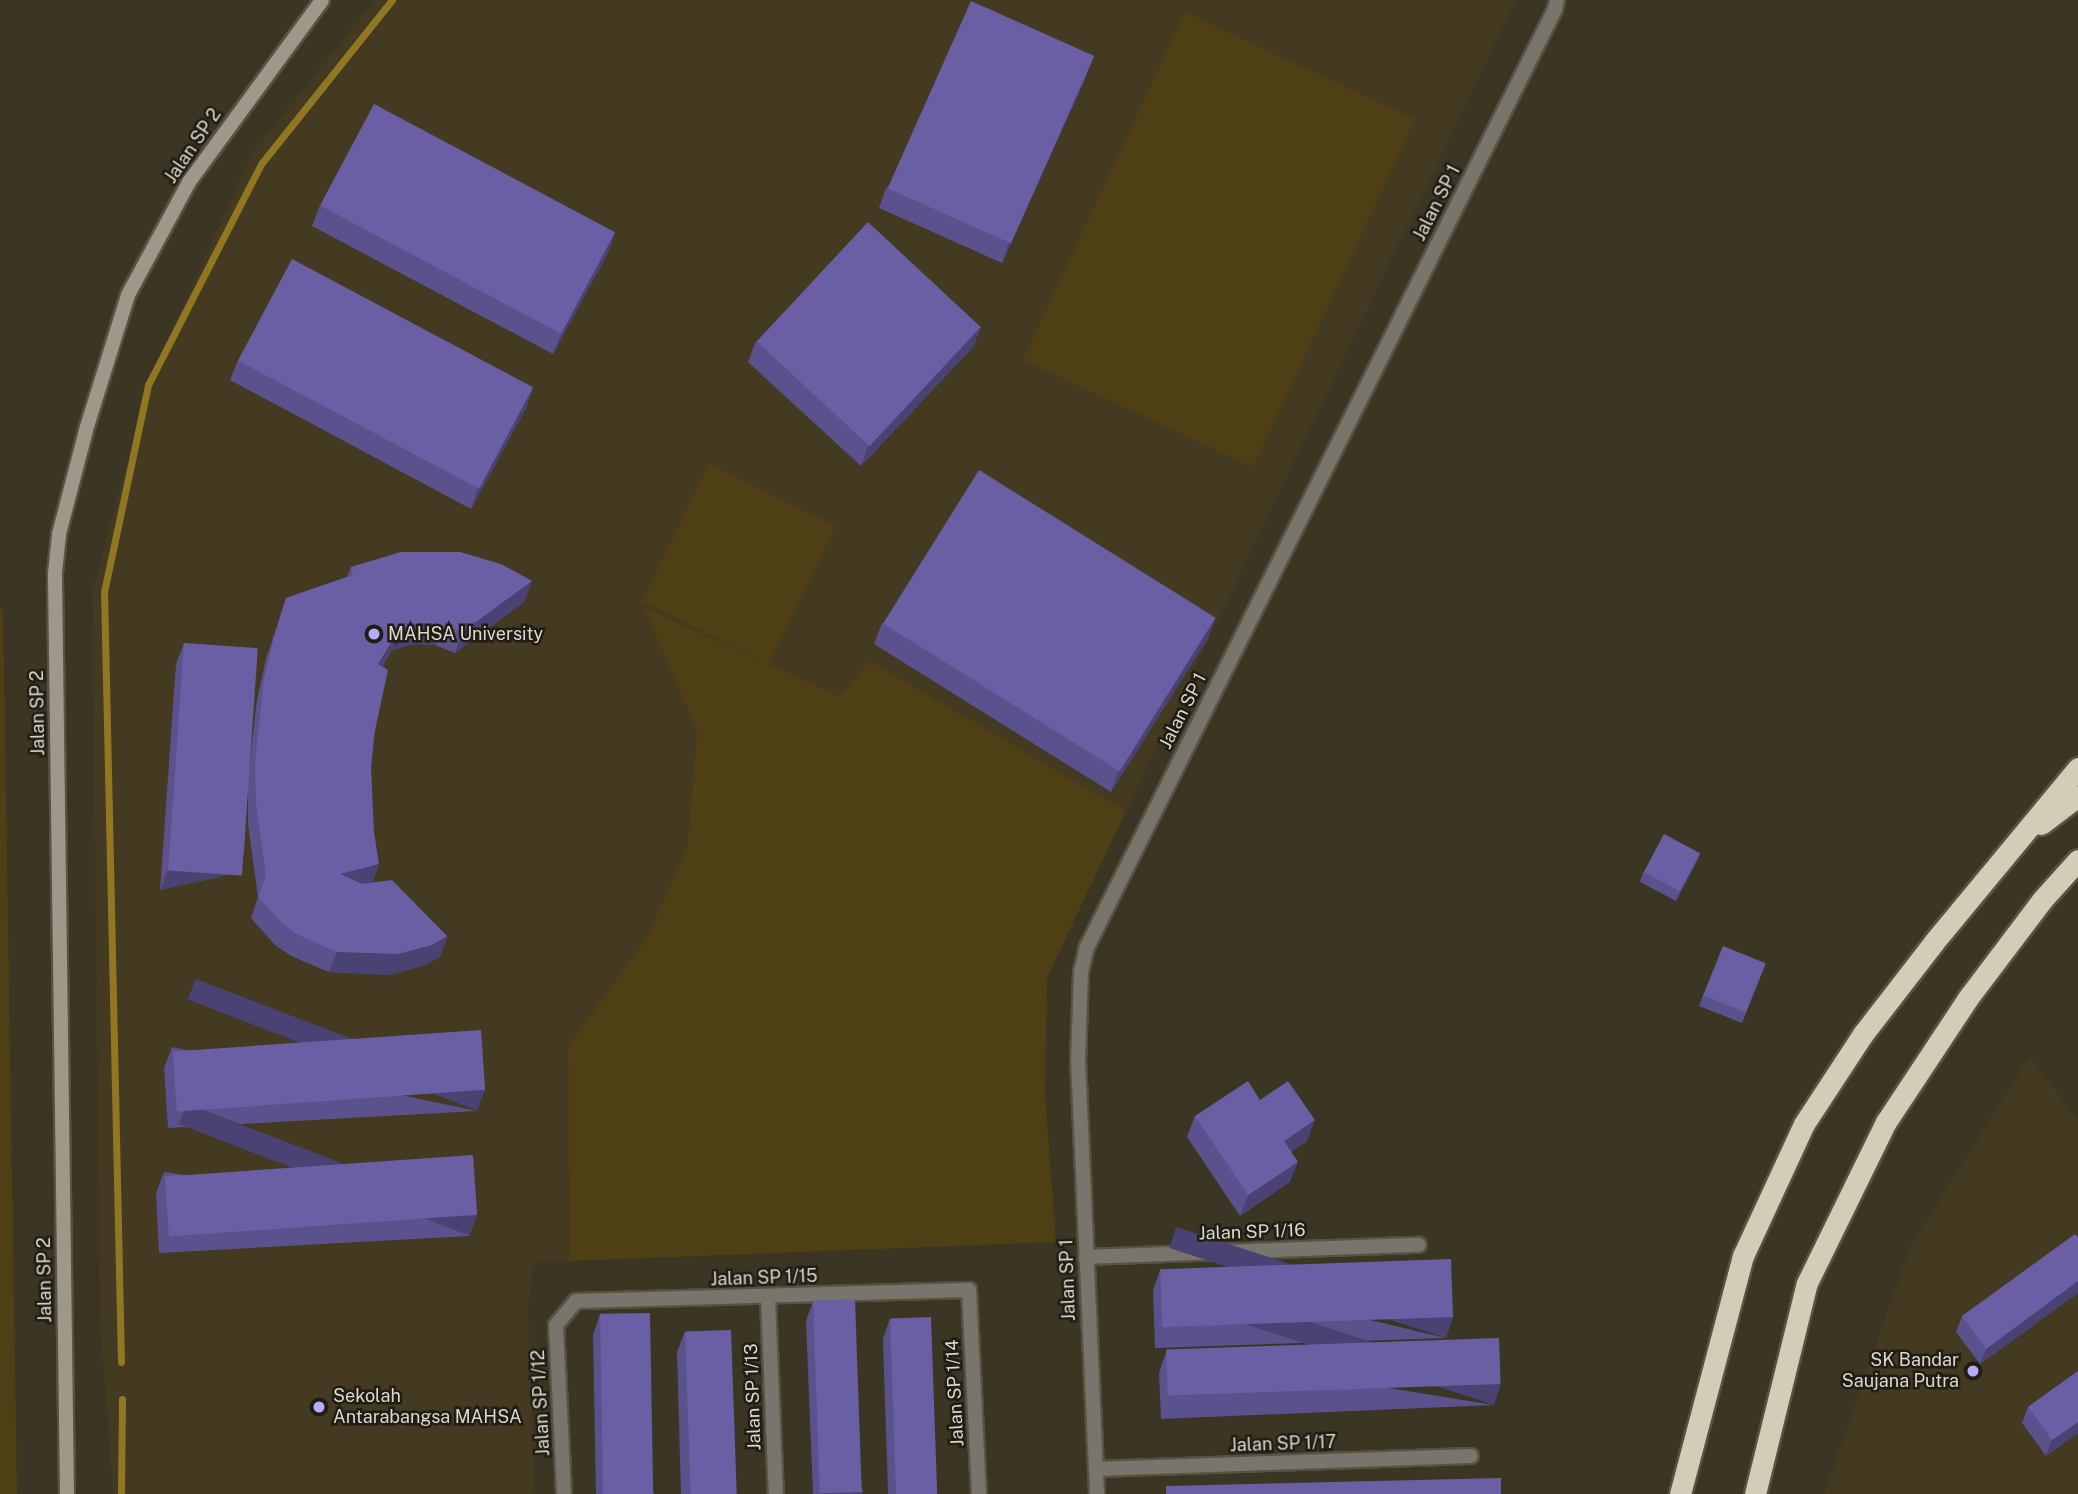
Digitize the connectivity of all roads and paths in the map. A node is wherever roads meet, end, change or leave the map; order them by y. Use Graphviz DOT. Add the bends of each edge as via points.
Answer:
graph roads {
  1 [pos="322,0"];
  2 [pos="1556,0"];
  3 [pos="2078,768"];
  4 [pos="2078,796"];
  5 [pos="2019,840"];
  6 [pos="2078,860"];
  7 [pos="2078,878"];
  8 [pos="2042,900"];
  9 [pos="1419,1245"];
  10 [pos="1086,1257"];
  11 [pos="969,1290"];
  12 [pos="768,1298"];
  13 [pos="565,1312"];
  14 [pos="1471,1456"];
  15 [pos="1096,1469"];
  16 [pos="67,1494"];
  17 [pos="564,1494"];
  18 [pos="776,1494"];
  19 [pos="979,1494"];
  20 [pos="1097,1494"];
  21 [pos="1680,1494"];
  22 [pos="1755,1494"];
  1 -- 16 [label="street, Jalan SP 2" via="189,182 128,295 59,534 55,573"];
  2 -- 10 [label="street, Jalan SP 1" via="1087,947 1078,1011"];
  3 -- 5 [label="highway"];
  4 -- 5 [label="highway"];
  5 -- 21 [label="highway" via="1863,1034 1804,1124 1743,1255"];
  6 -- 8 [label="highway"];
  7 -- 8 [label="highway"];
  8 -- 22 [label="highway" via="1968,998 1886,1122 1807,1283"];
  9 -- 10 [label="street, Jalan SP 1/16"];
  10 -- 15 [label="street, Jalan SP 1"];
  11 -- 12 [label="street, Jalan SP 1/15"];
  11 -- 19 [label="street, Jalan SP 1/14"];
  12 -- 13 [label="street, Jalan SP 1/15" via="576,1301"];
  12 -- 18 [label="street, Jalan SP 1/13"];
  13 -- 17 [label="street, Jalan SP 1/12" via="556,1325"];
  14 -- 15 [label="street, Jalan SP 1/17"];
  15 -- 20 [label="street, Jalan SP 1"];
}
